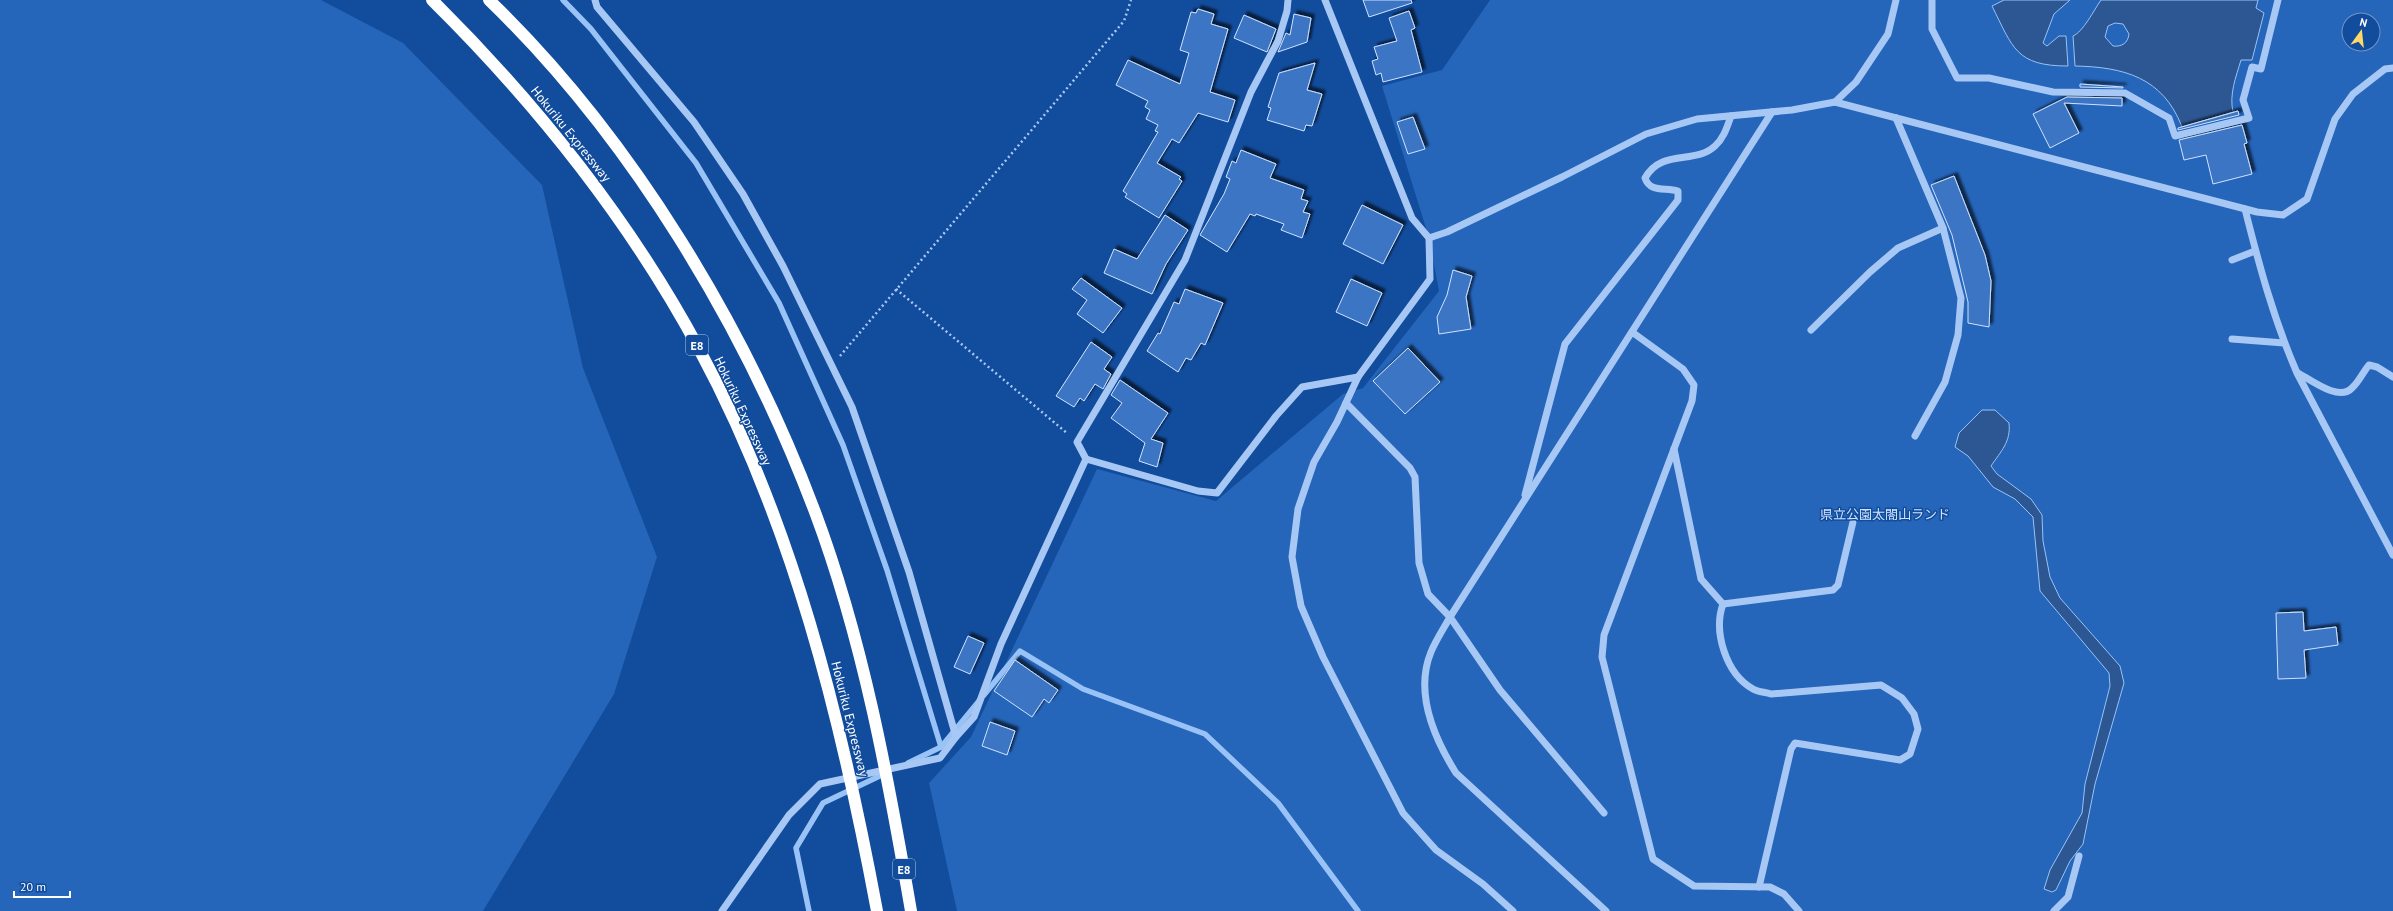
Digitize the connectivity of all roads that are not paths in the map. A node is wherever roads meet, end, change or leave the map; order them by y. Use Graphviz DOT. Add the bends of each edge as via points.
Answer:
graph roads {
  1 [pos="432,0"];
  2 [pos="489,0"];
  3 [pos="594,0"];
  4 [pos="1288,0"];
  5 [pos="1325,0"];
  6 [pos="1896,0"];
  7 [pos="1932,0"];
  8 [pos="2278,0"];
  9 [pos="2393,68"];
  10 [pos="1834,102"];
  11 [pos="1772,112"];
  12 [pos="1731,116"];
  13 [pos="1896,118"];
  14 [pos="2246,209"];
  15 [pos="1943,228"];
  16 [pos="1429,238"];
  17 [pos="2255,251"];
  18 [pos="2232,260"];
  19 [pos="1811,330"];
  20 [pos="1632,332"];
  21 [pos="2232,339"];
  22 [pos="2284,343"];
  23 [pos="2297,373"];
  24 [pos="1358,377"];
  25 [pos="2393,377"];
  26 [pos="1346,403"];
  27 [pos="1915,436"];
  28 [pos="1674,449"];
  29 [pos="1086,459"];
  30 [pos="1523,503"];
  31 [pos="1853,522"];
  32 [pos="2393,555"];
  33 [pos="1723,604"];
  34 [pos="1450,617"];
  35 [pos="956,737"];
  36 [pos="1604,813"];
  37 [pos="2079,856"];
  38 [pos="1759,887"];
  39 [pos="722,911"];
  40 [pos="876,911"];
  41 [pos="911,911"];
  42 [pos="1512,911"];
  43 [pos="1606,911"];
  44 [pos="1799,911"];
  45 [pos="2054,911"];
  1 -- 40 [label="highway, Hokuriku Expressway / E8" via="479,47 539,114 597,188 651,268 699,349 738,430 772,511 800,592 845,754"];
  2 -- 41 [label="highway, Hokuriku Expressway / E8" via="568,87 627,161 683,244 734,331 778,421 815,512 843,598 880,743"];
  3 -- 35 [label="street" via="597,7 694,122 743,194 783,266 852,407 909,572"];
  4 -- 29 [label="street" via="1278,40 1251,92 1185,260 1077,442"];
  5 -- 16 [label="street" via="1412,218"];
  6 -- 10 [label="street" via="1888,34 1856,82"];
  7 -- 8 [label="street" via="1932,28 1957,78 1989,78 2053,92 2126,93 2169,118 2175,136 2249,118 2243,100 2252,67 2261,69"];
  9 -- 14 [label="street" via="2385,69 2353,94 2335,119 2307,199 2283,216"];
  10 -- 11 [label="street"];
  10 -- 13 [label="street"];
  11 -- 12 [label="street"];
  11 -- 20 [label="street"];
  12 -- 16 [label="street" via="1697,119 1646,134 1562,177 1447,232"];
  12 -- 30 [label="street" via="1723,138 1707,152 1657,163 1646,178 1647,184 1653,188 1678,191 1678,200 1565,344"];
  13 -- 14 [label="street"];
  13 -- 15 [label="street"];
  14 -- 17 [label="street"];
  15 -- 19 [label="street" via="1898,248"];
  15 -- 27 [label="street" via="1961,298 1958,335 1945,382"];
  16 -- 24 [label="street" via="1430,279"];
  17 -- 18 [label="street"];
  17 -- 22 [label="street"];
  20 -- 28 [label="street" via="1683,369 1694,385 1692,401"];
  20 -- 30 [label="street"];
  21 -- 22 [label="street"];
  22 -- 23 [label="street"];
  23 -- 25 [label="street" via="2329,390 2341,392 2352,389 2368,365 2377,367"];
  23 -- 32 [label="street"];
  24 -- 26 [label="street"];
  24 -- 29 [label="street" via="1302,387 1216,492 1198,491"];
  26 -- 34 [label="street" via="1410,468 1415,477 1419,563 1428,594"];
  26 -- 42 [label="street" via="1314,462 1298,509 1292,557 1301,606 1323,657 1403,813 1436,850 1482,884"];
  28 -- 33 [label="street" via="1701,579"];
  28 -- 38 [label="street" via="1604,635 1602,657 1653,859 1694,886"];
  29 -- 35 [label="street" via="1001,644 974,717"];
  30 -- 34 [label="street"];
  31 -- 33 [label="street" via="1838,585 1833,590"];
  33 -- 38 [label="street" via="1720,612 1723,650 1737,676 1753,689 1771,694 1881,685 1902,698 1914,714 1918,728 1910,754 1900,760 1795,743 1790,749"];
  34 -- 36 [label="street" via="1500,690"];
  34 -- 43 [label="street" via="1431,652 1425,672 1428,712 1442,750 1456,773"];
  35 -- 39 [label="street" via="940,758 820,784 789,815"];
  37 -- 45 [label="street" via="2068,897"];
  38 -- 44 [label="street" via="1770,887 1784,894"];
}
